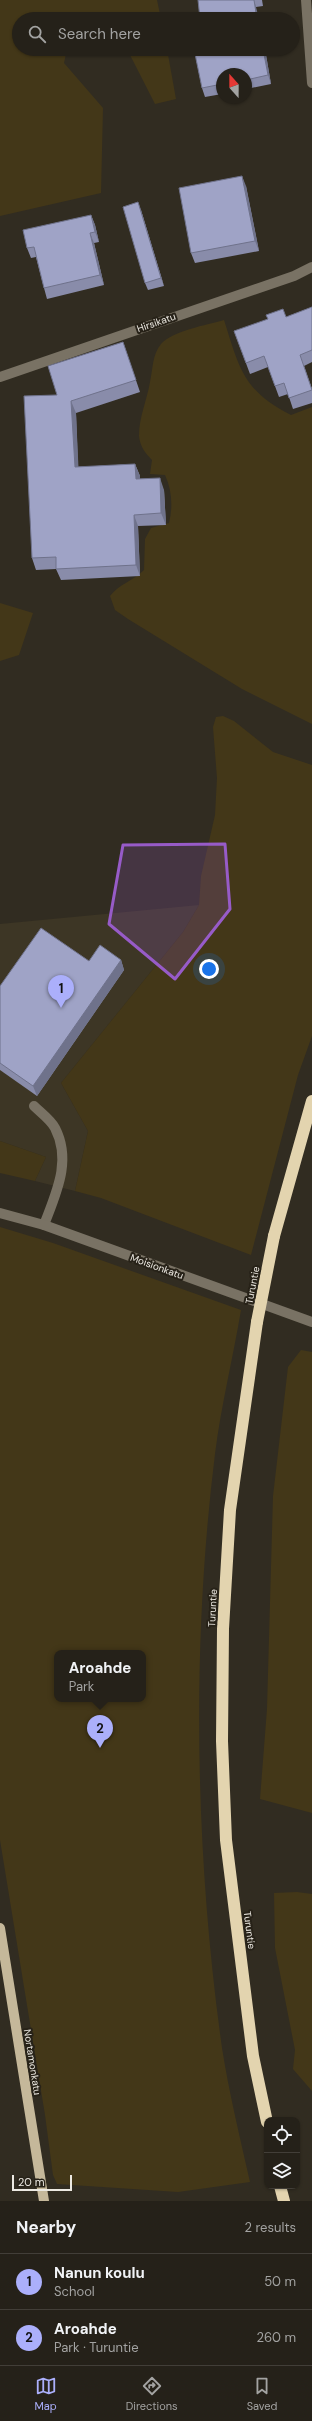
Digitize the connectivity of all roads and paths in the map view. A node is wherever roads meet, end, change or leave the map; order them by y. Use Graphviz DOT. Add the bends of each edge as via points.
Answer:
graph roads {
  1 [pos="306,0"];
  2 [pos="312,83"];
  3 [pos="312,267"];
  4 [pos="0,377"];
  5 [pos="312,1101"];
  6 [pos="34,1106"];
  7 [pos="0,1213"];
  8 [pos="44,1225"];
  9 [pos="312,1322"];
  10 [pos="0,1928"];
  11 [pos="266,2117"];
  12 [pos="281,2189"];
  13 [pos="44,2201"];
  14 [pos="284,2201"];
  1 -- 2 [label="street"];
  3 -- 4 [label="street, Hirsikatu" via="294,276"];
  5 -- 11 [label="highway, Turuntie, bridge" via="274,1236 257,1322 230,1510 223,1629 222,1741 226,1840 253,2056"];
  6 -- 8 [label="street" via="55,1127 64,1158 60,1187"];
  7 -- 8 [label="street, Moisionkatu"];
  8 -- 9 [label="street, Moisionkatu"];
  10 -- 13 [label="main road, Nortamonkatu"];
  12 -- 14 [label="highway"];
}
